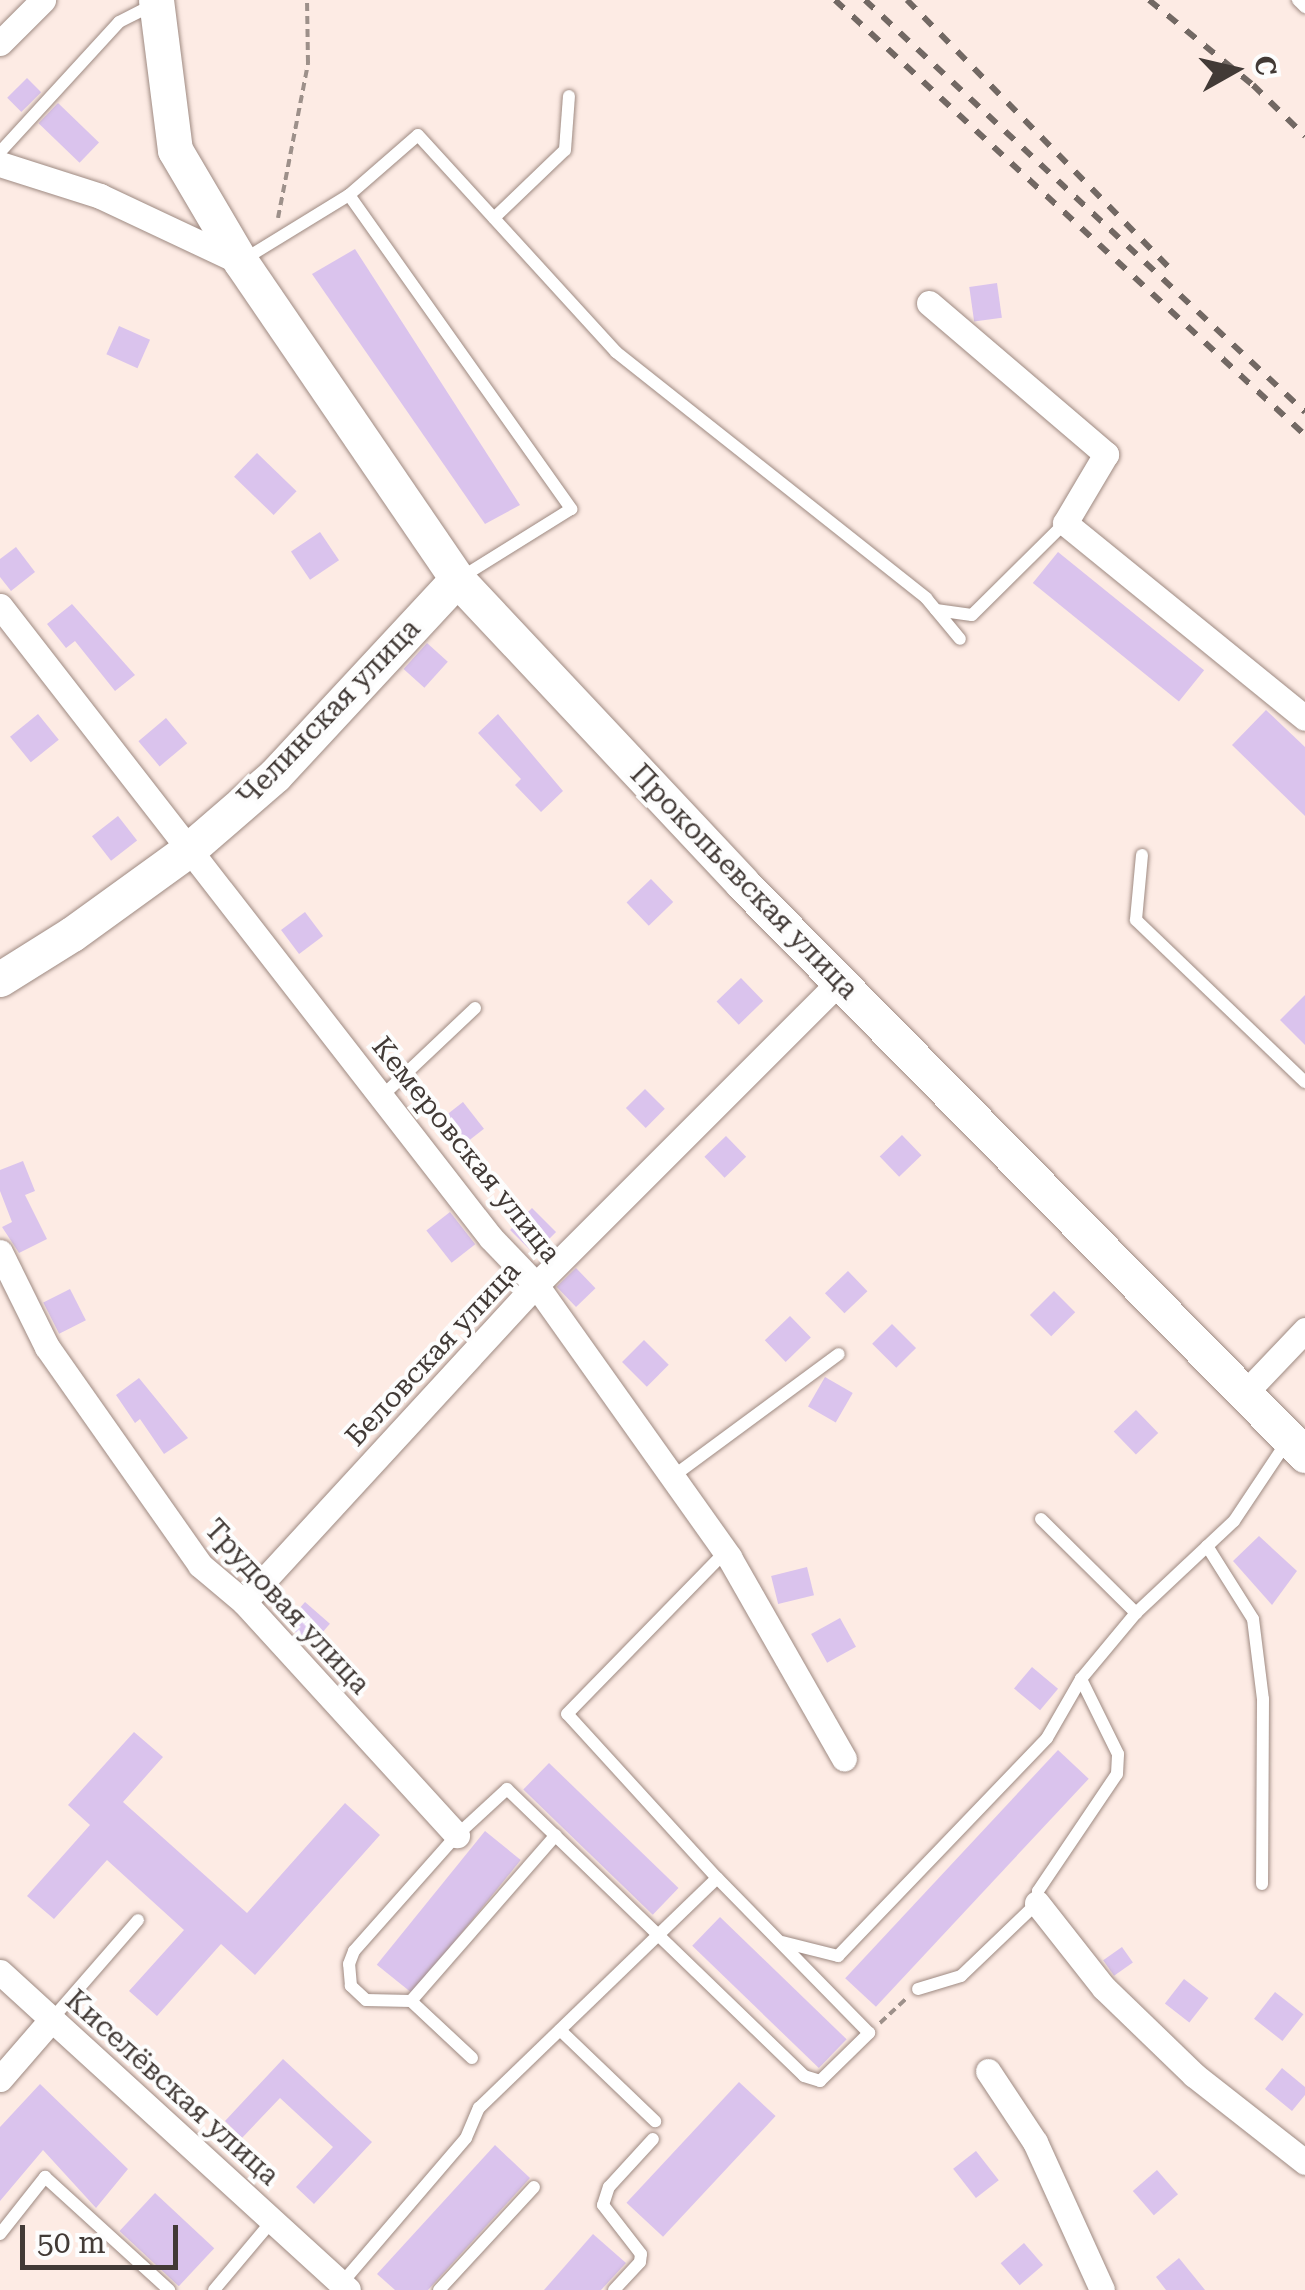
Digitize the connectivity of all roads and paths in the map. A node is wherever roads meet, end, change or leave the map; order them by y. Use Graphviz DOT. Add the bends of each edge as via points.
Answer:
graph roads {
  1 [pos="43,0"];
  2 [pos="307,0"];
  3 [pos="1298,0"];
  4 [pos="156,1"];
  5 [pos="1305,7"];
  6 [pos="0,42"];
  7 [pos="569,96"];
  8 [pos="0,152"];
  9 [pos="0,164"];
  10 [pos="349,195"];
  11 [pos="494,218"];
  12 [pos="274,241"];
  13 [pos="241,262"];
  14 [pos="929,303"];
  15 [pos="1065,523"];
  16 [pos="458,579"];
  17 [pos="0,606"];
  18 [pos="936,610"];
  19 [pos="960,639"];
  20 [pos="1305,718"];
  21 [pos="192,848"];
  22 [pos="1142,855"];
  23 [pos="0,979"];
  24 [pos="839,982"];
  25 [pos="475,1008"];
  26 [pos="1305,1082"];
  27 [pos="382,1096"];
  28 [pos="0,1252"];
  29 [pos="536,1286"];
  30 [pos="1305,1330"];
  31 [pos="839,1354"];
  32 [pos="1245,1393"];
  33 [pos="1297,1446"];
  34 [pos="672,1477"];
  35 [pos="1041,1519"];
  36 [pos="1206,1546"];
  37 [pos="726,1552"];
  38 [pos="244,1602"];
  39 [pos="1136,1612"];
  40 [pos="1080,1680"];
  41 [pos="844,1759"];
  42 [pos="457,1834"];
  43 [pos="556,1835"];
  44 [pos="717,1878"];
  45 [pos="1262,1884"];
  46 [pos="1036,1904"];
  47 [pos="138,1920"];
  48 [pos="659,1934"];
  49 [pos="778,1941"];
  50 [pos="0,1972"];
  51 [pos="918,1989"];
  52 [pos="411,2002"];
  53 [pos="52,2019"];
  54 [pos="560,2030"];
  55 [pos="869,2032"];
  56 [pos="472,2058"];
  57 [pos="988,2071"];
  58 [pos="0,2079"];
  59 [pos="655,2121"];
  60 [pos="652,2139"];
  61 [pos="1305,2162"];
  62 [pos="534,2187"];
  63 [pos="272,2221"];
  64 [pos="0,2234"];
  65 [pos="344,2287"];
  66 [pos="169,2290"];
  67 [pos="214,2290"];
  68 [pos="439,2290"];
  69 [pos="614,2290"];
  70 [pos="1102,2290"];
  1 -- 6 [label="street"];
  2 -- 12 [label="path" via="308,64"];
  3 -- 5 [label="lane"];
  4 -- 8 [label="lane" via="119,22"];
  4 -- 13 [label="main road, Прокопьевская улица" via="175,150"];
  7 -- 11 [label="lane" via="564,150"];
  9 -- 13 [label="street" via="100,196"];
  10 -- 11 [label="lane" via="418,135"];
  10 -- 12 [label="lane"];
  10 -- 16 [label="lane" via="571,509"];
  11 -- 18 [label="lane" via="616,352"];
  12 -- 13 [label="lane"];
  13 -- 16 [label="main road, Прокопьевская улица"];
  14 -- 15 [label="street" via="1106,454"];
  15 -- 18 [label="lane" via="972,615"];
  15 -- 20 [label="street"];
  16 -- 21 [label="main road, Челинская улица" via="275,775"];
  16 -- 24 [label="main road, Прокопьевская улица"];
  17 -- 21 [label="street, Кемеровская улица"];
  18 -- 19 [label="lane"];
  21 -- 23 [label="main road, Челинская улица"];
  21 -- 27 [label="street, Кемеровская улица"];
  22 -- 26 [label="lane" via="1136,920"];
  24 -- 29 [label="street, Беловская улица"];
  24 -- 32 [label="main road, Прокопьевская улица"];
  25 -- 27 [label="lane"];
  27 -- 29 [label="street, Кемеровская улица"];
  28 -- 38 [label="street, Трудовая улица" via="47,1348 200,1565"];
  29 -- 34 [label="street, Кемеровская улица"];
  29 -- 38 [label="street, Беловская улица"];
  30 -- 32 [label="street"];
  31 -- 34 [label="lane"];
  32 -- 33 [label="main road, Прокопьевская улица"];
  33 -- 36 [label="lane"];
  34 -- 37 [label="street, Кемеровская улица"];
  35 -- 39 [label="lane"];
  36 -- 39 [label="lane"];
  36 -- 45 [label="lane" via="1254,1620 1263,1700"];
  37 -- 41 [label="street, Кемеровская улица"];
  37 -- 44 [label="lane" via="567,1714"];
  38 -- 42 [label="street, Трудовая улица"];
  39 -- 40 [label="lane"];
  40 -- 46 [label="lane" via="1118,1754 1116,1774 1038,1891"];
  40 -- 49 [label="lane" via="1046,1738 838,1956"];
  42 -- 43 [label="lane" via="507,1789"];
  42 -- 52 [label="lane" via="349,1964 352,1986 366,2000"];
  43 -- 48 [label="lane"];
  43 -- 52 [label="lane"];
  44 -- 48 [label="lane"];
  44 -- 49 [label="lane"];
  46 -- 51 [label="lane" via="961,1976"];
  46 -- 61 [label="street" via="1142,2026"];
  47 -- 53 [label="lane"];
  48 -- 54 [label="lane"];
  48 -- 55 [label="lane" via="812,2080 820,2081"];
  49 -- 55 [label="lane"];
  50 -- 53 [label="street, Киселёвская улица"];
  51 -- 55 [label="path"];
  52 -- 56 [label="lane"];
  53 -- 58 [label="street"];
  53 -- 63 [label="street, Киселёвская улица"];
  54 -- 59 [label="lane"];
  54 -- 65 [label="lane" via="479,2108 466,2138"];
  57 -- 70 [label="street" via="1034,2142"];
  60 -- 69 [label="lane" via="609,2187 603,2205 641,2254"];
  62 -- 68 [label="lane"];
  63 -- 65 [label="street, Киселёвская улица"];
  63 -- 67 [label="lane"];
  64 -- 66 [label="lane" via="45,2177"];
}
